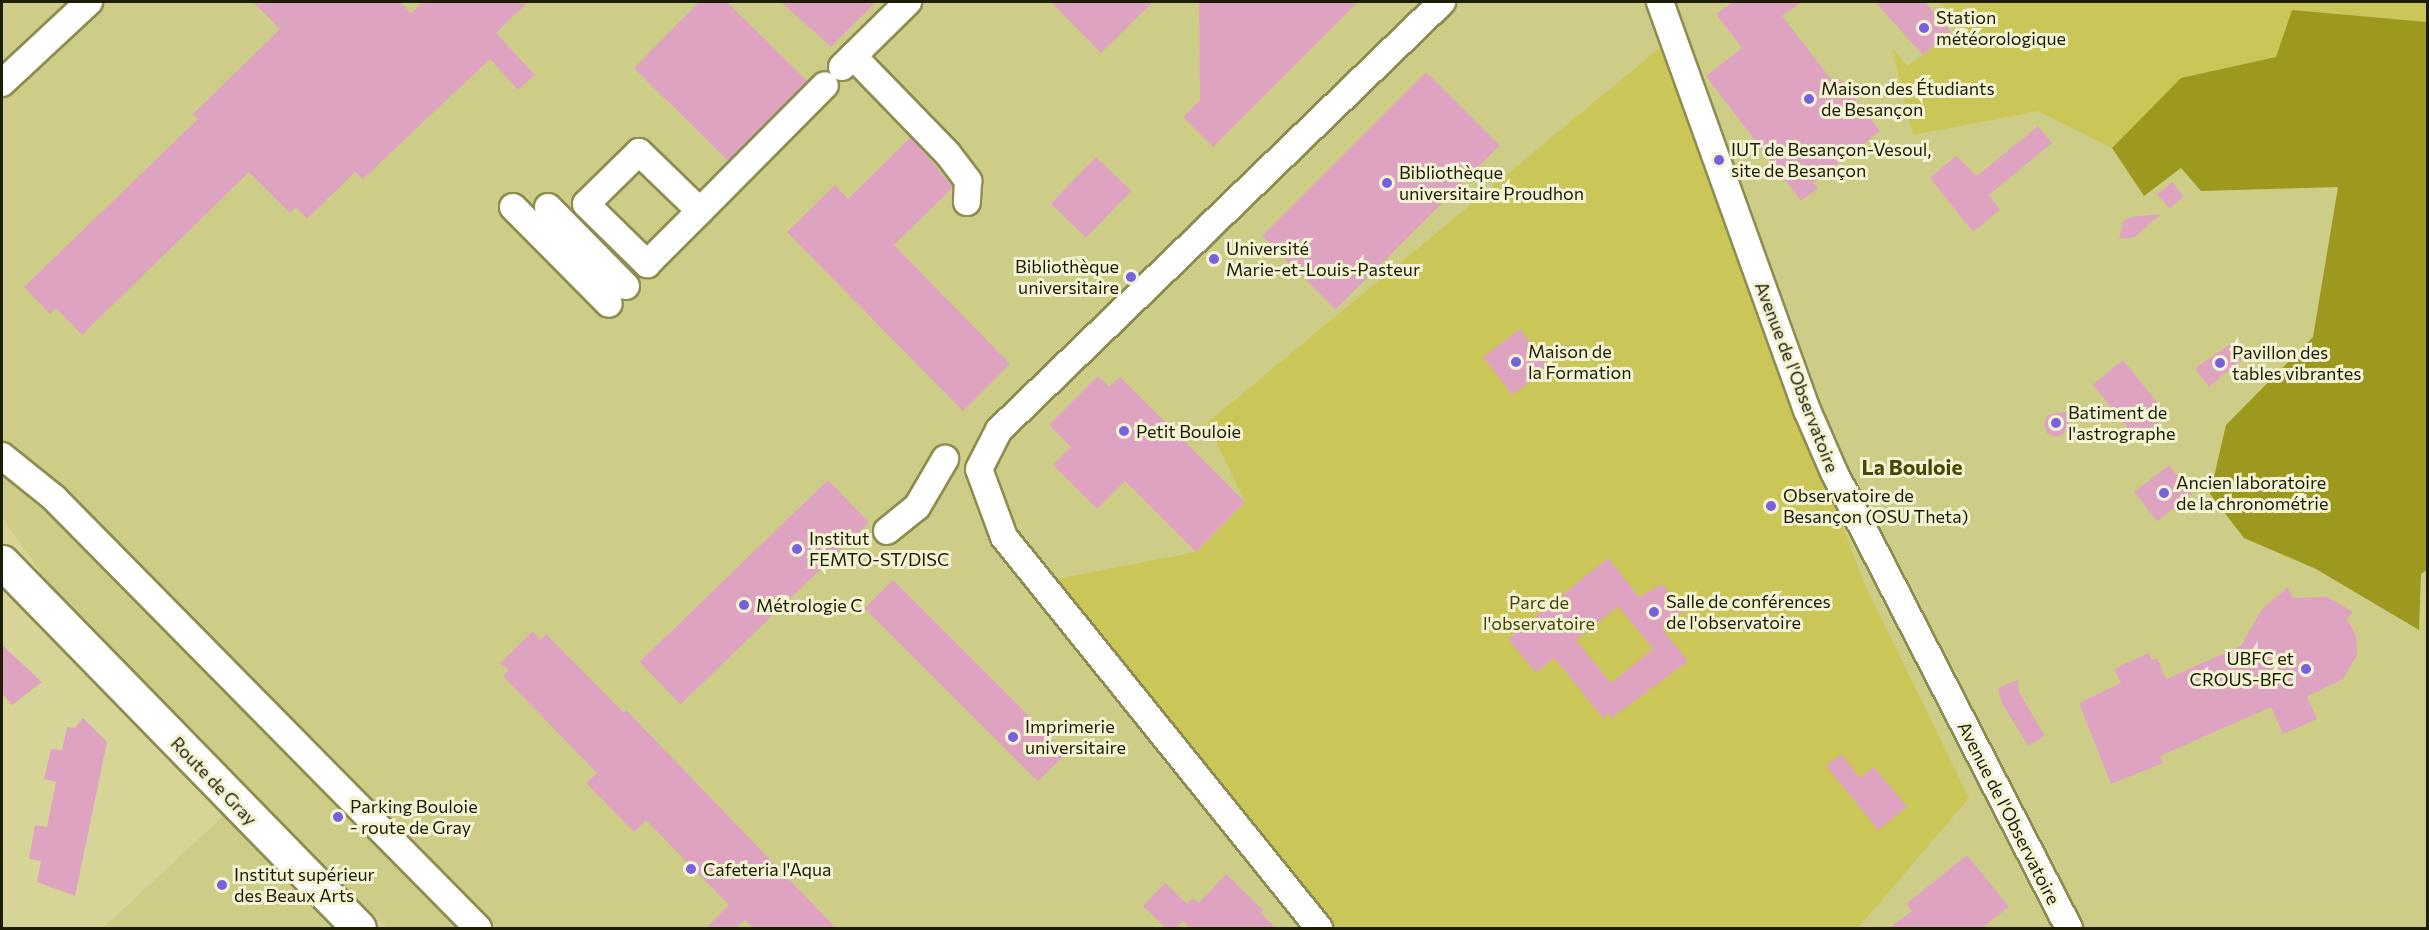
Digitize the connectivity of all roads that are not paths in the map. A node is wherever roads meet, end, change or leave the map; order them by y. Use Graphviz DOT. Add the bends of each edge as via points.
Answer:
graph roads {
  1 [pos="89,2"];
  2 [pos="908,2"];
  3 [pos="1442,2"];
  4 [pos="1660,2"];
  5 [pos="840,70"];
  6 [pos="2,83"];
  7 [pos="967,202"];
  8 [pos="513,207"];
  9 [pos="548,207"];
  10 [pos="700,211"];
  11 [pos="626,286"];
  12 [pos="609,304"];
  13 [pos="2,456"];
  14 [pos="945,459"];
  15 [pos="887,531"];
  16 [pos="2,562"];
  17 [pos="2,588"];
  18 [pos="70,634"];
  19 [pos="359,928"];
  20 [pos="478,928"];
  21 [pos="1319,928"];
  22 [pos="2069,928"];
  1 -- 6 [label="street"];
  2 -- 5 [label="street"];
  3 -- 21 [label="street" via="999,430 979,469 1004,537"];
  4 -- 22 [label="street, Avenue de l'Observatoire" via="1807,410 1834,472"];
  5 -- 7 [label="street" via="948,154 968,181"];
  5 -- 10 [label="street"];
  8 -- 12 [label="street"];
  9 -- 11 [label="street"];
  13 -- 20 [label="street" via="54,498"];
  14 -- 15 [label="street" via="917,507"];
  16 -- 18 [label="main road, Route de Gray"];
  17 -- 18 [label="main road, Route de Gray"];
  18 -- 19 [label="main road, Route de Gray"];
}
